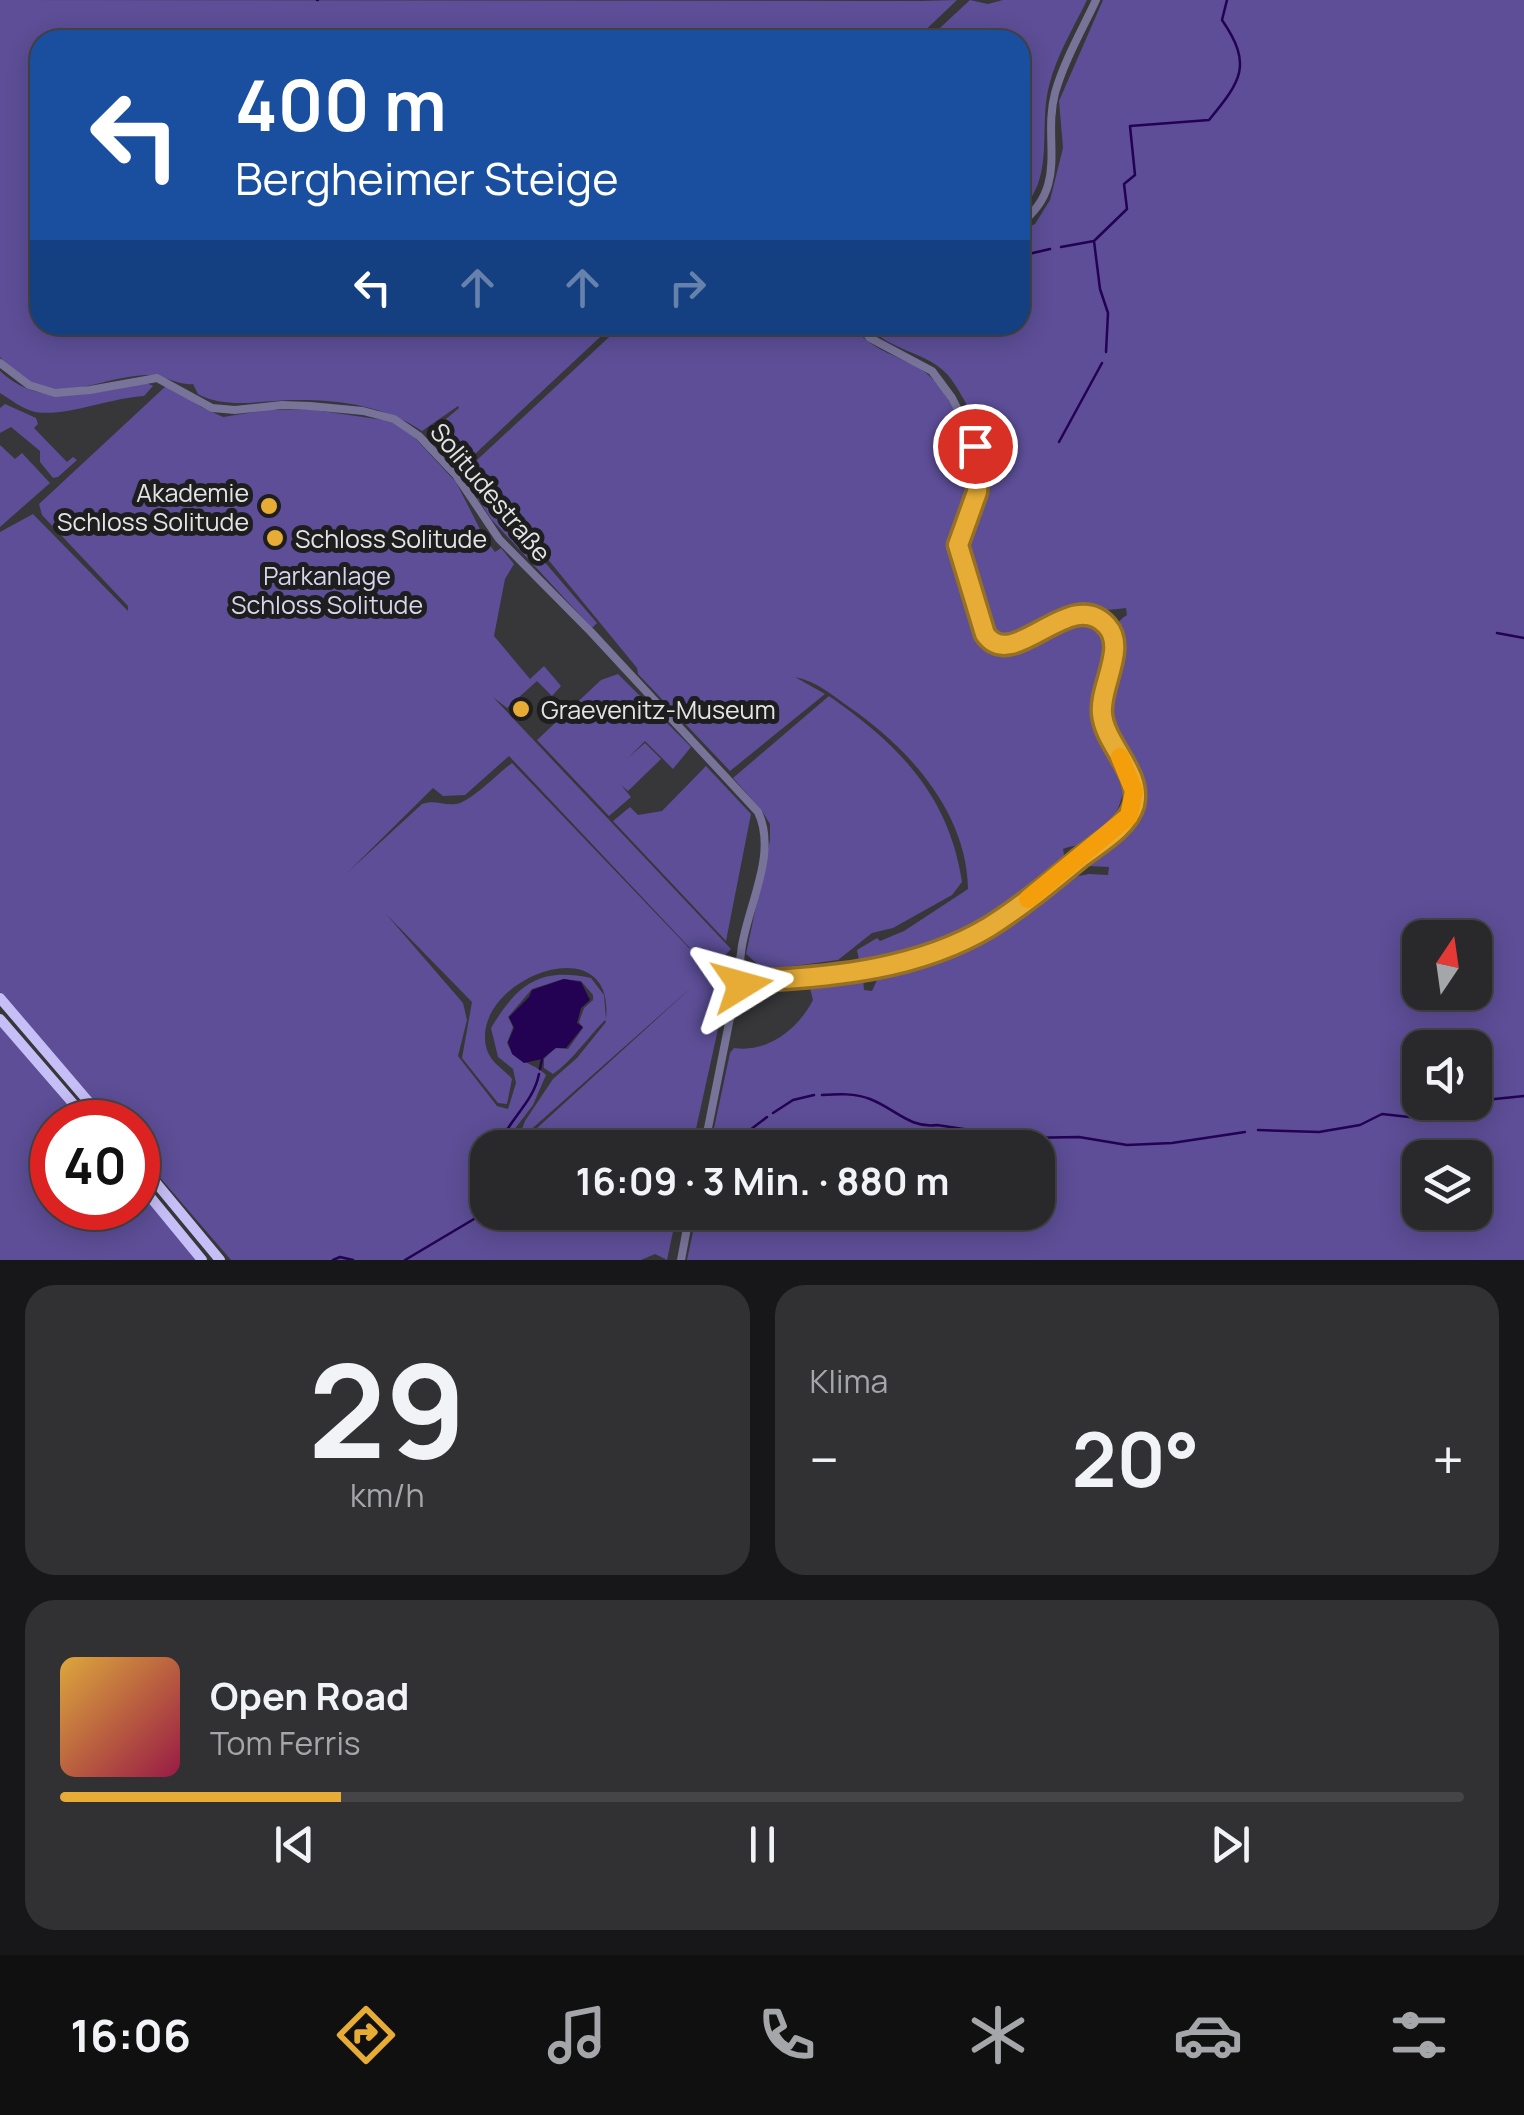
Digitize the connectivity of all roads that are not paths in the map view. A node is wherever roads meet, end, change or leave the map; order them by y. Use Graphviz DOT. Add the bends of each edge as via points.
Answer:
graph roads {
  1 [pos="1096,0"];
  2 [pos="1030,214"];
  3 [pos="868,335"];
  4 [pos="0,363"];
  5 [pos="742,985"];
  6 [pos="0,998"];
  7 [pos="0,1019"];
  8 [pos="70,1100"];
  9 [pos="87,1100"];
  10 [pos="708,1130"];
  11 [pos="160,1188"];
  12 [pos="160,1209"];
  13 [pos="687,1230"];
  14 [pos="202,1260"];
  15 [pos="223,1260"];
  16 [pos="681,1260"];
  1 -- 2 [label="street" via="1053,100 1048,186"];
  3 -- 5 [label="street" via="932,371 972,437 979,481 958,545 988,639 1014,644 1080,616 1099,619 1110,630 1114,646 1102,718 1135,800 1121,825 970,937 869,970"];
  4 -- 5 [label="street, Solitudestraße" via="17,379 55,393 157,378 212,408 282,404 363,411 394,419 420,436 499,539 758,812 765,847"];
  5 -- 10 [label="street, Solitudestraße"];
  6 -- 9 [label="highway"];
  7 -- 8 [label="highway"];
  11 -- 15 [label="highway"];
  12 -- 14 [label="highway"];
  13 -- 16 [label="street"];
}
